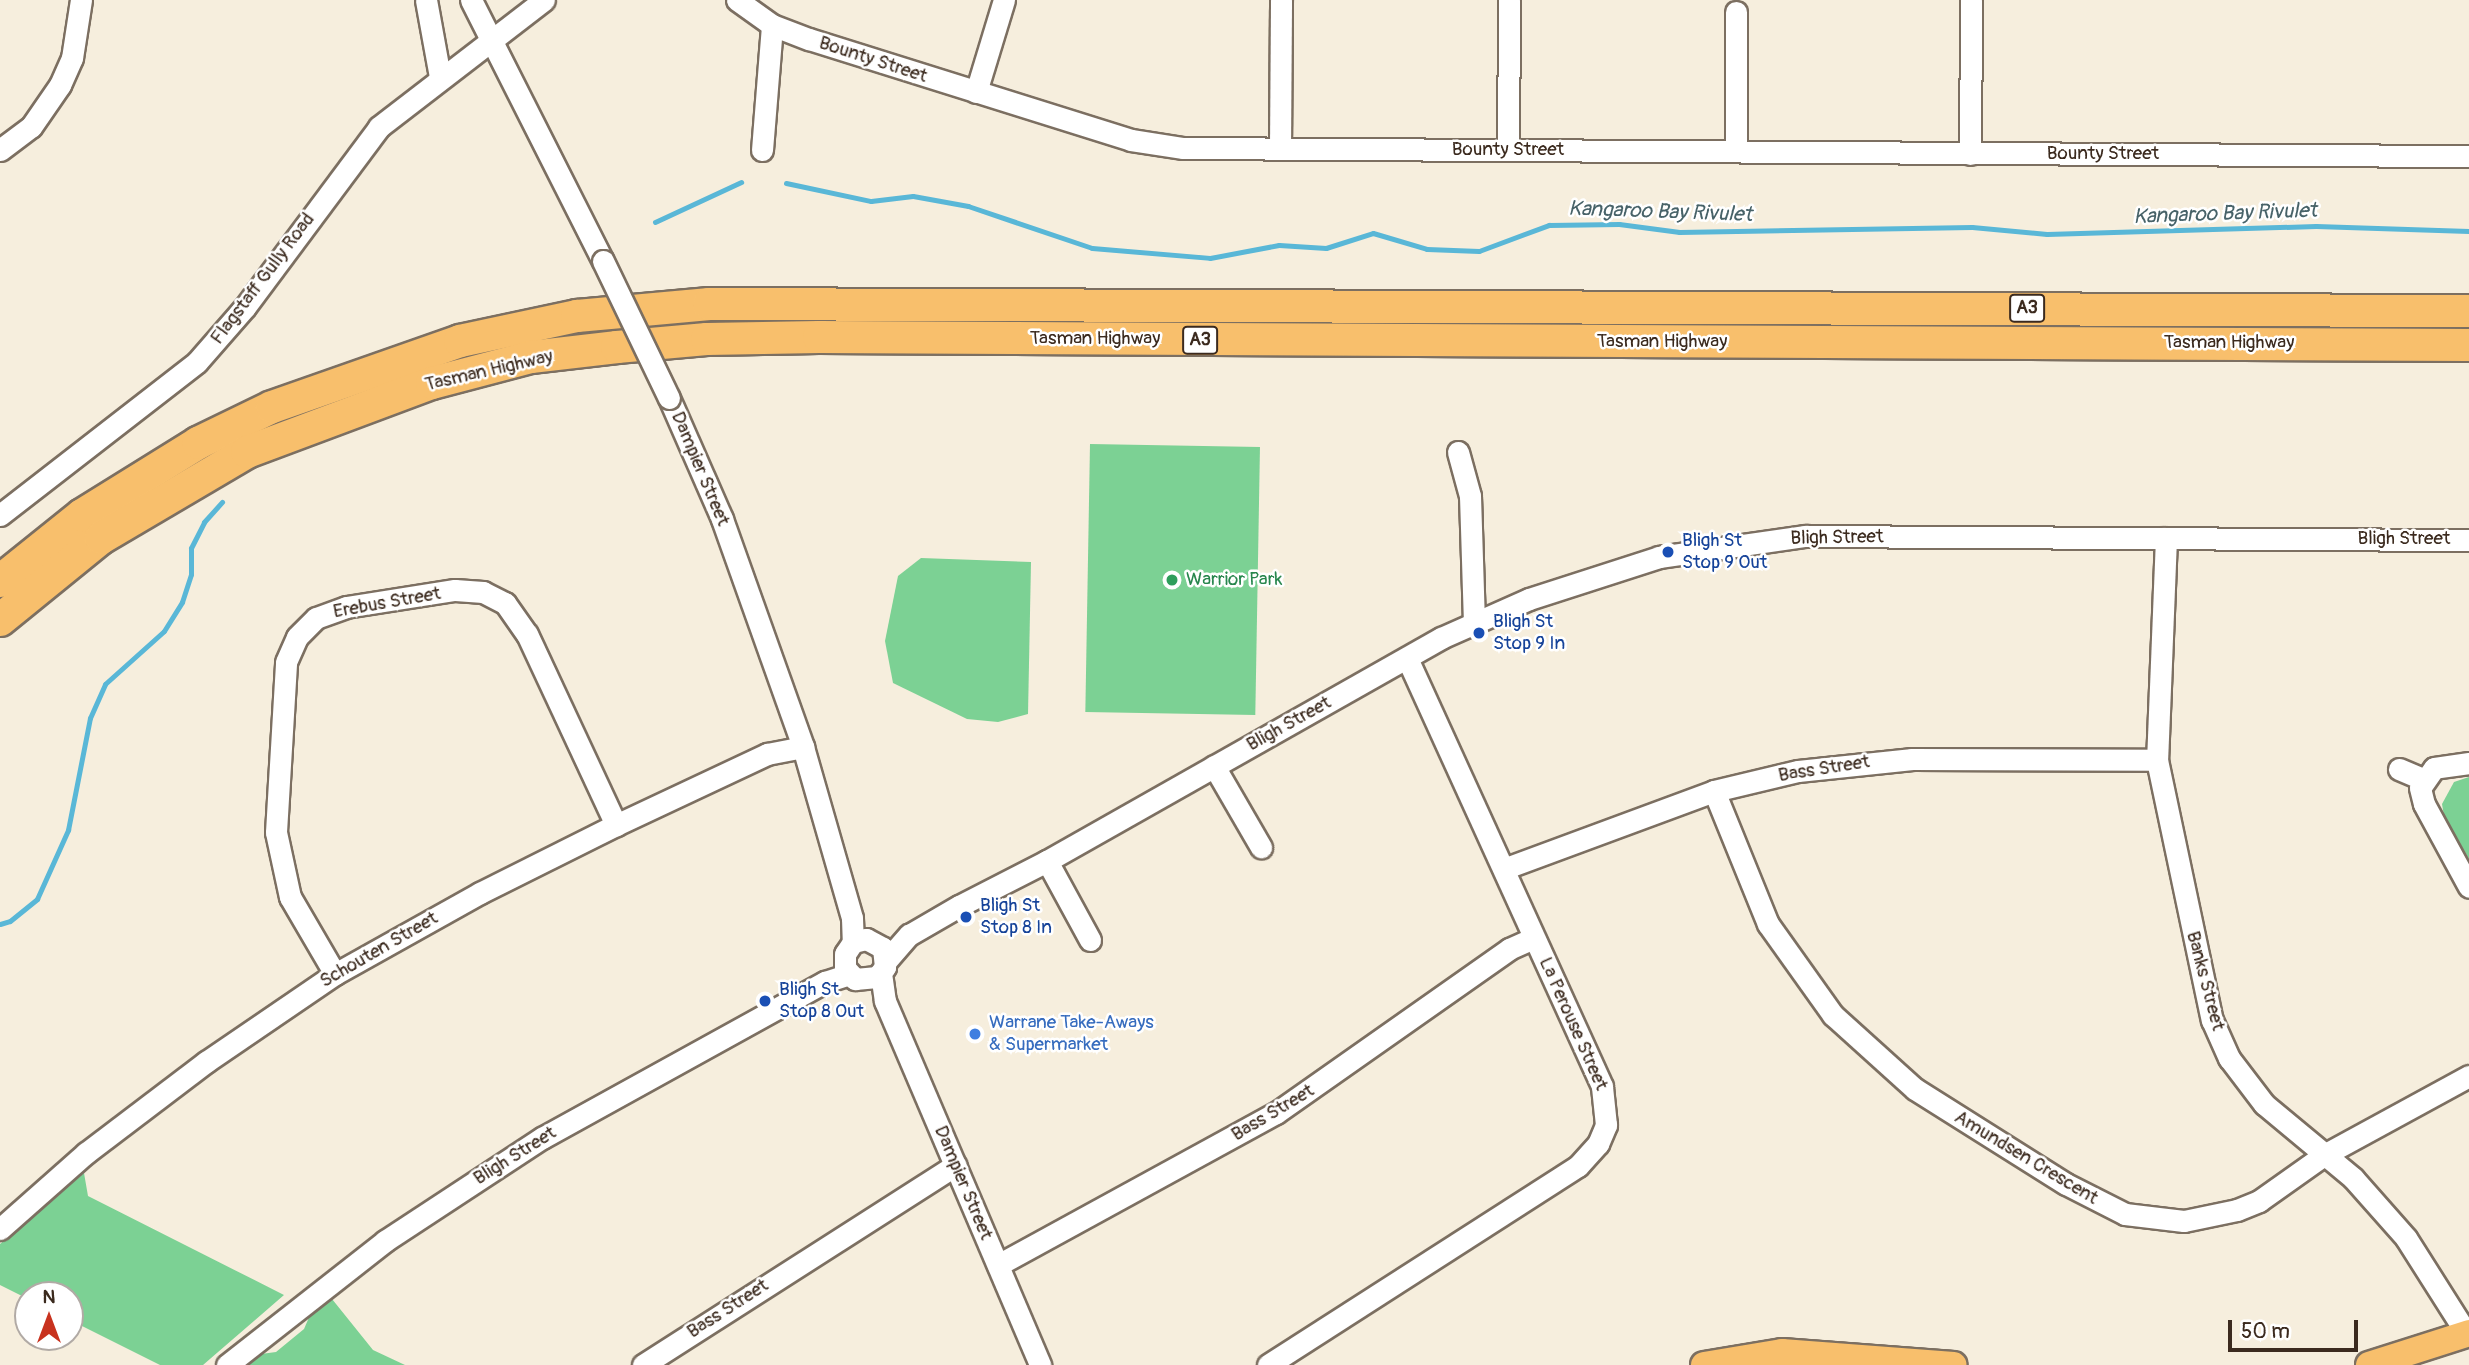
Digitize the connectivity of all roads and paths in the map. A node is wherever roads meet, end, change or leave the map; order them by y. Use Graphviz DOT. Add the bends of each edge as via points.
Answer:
graph roads {
  1 [pos="81,0"];
  2 [pos="426,0"];
  3 [pos="471,0"];
  4 [pos="544,0"];
  5 [pos="737,0"];
  6 [pos="1004,0"];
  7 [pos="1281,0"];
  8 [pos="1509,0"];
  9 [pos="1971,0"];
  10 [pos="1736,12"];
  11 [pos="772,24"];
  12 [pos="493,41"];
  13 [pos="440,77"];
  14 [pos="976,92"];
  15 [pos="1280,148"];
  16 [pos="0,150"];
  17 [pos="762,150"];
  18 [pos="1508,150"];
  19 [pos="1736,151"];
  20 [pos="1970,154"];
  21 [pos="2469,156"];
  22 [pos="2469,310"];
  23 [pos="2109,344"];
  24 [pos="2469,345"];
  25 [pos="2469,359"];
  26 [pos="1458,452"];
  27 [pos="0,515"];
  28 [pos="2166,538"];
  29 [pos="2469,540"];
  30 [pos="0,581"];
  31 [pos="0,620"];
  32 [pos="1474,622"];
  33 [pos="1407,658"];
  34 [pos="803,747"];
  35 [pos="2157,760"];
  36 [pos="2469,763"];
  37 [pos="1214,766"];
  38 [pos="2399,769"];
  39 [pos="2422,779"];
  40 [pos="1714,791"];
  41 [pos="615,825"];
  42 [pos="1261,847"];
  43 [pos="1046,861"];
  44 [pos="1506,869"];
  45 [pos="2469,887"];
  46 [pos="1534,938"];
  47 [pos="1090,940"];
  48 [pos="865,959"];
  49 [pos="335,974"];
  50 [pos="2469,1076"];
  51 [pos="2323,1155"];
  52 [pos="956,1165"];
  53 [pos="0,1228"];
  54 [pos="998,1265"];
  55 [pos="2468,1334"];
  56 [pos="227,1365"];
  57 [pos="643,1365"];
  58 [pos="1040,1365"];
  59 [pos="1268,1365"];
  60 [pos="1704,1365"];
  61 [pos="1954,1365"];
  62 [pos="2369,1365"];
  1 -- 16 [label="street" via="72,58 60,85 32,127"];
  2 -- 13 [label="street"];
  3 -- 12 [label="street"];
  4 -- 12 [label="street"];
  5 -- 11 [label="street, Bounty Street"];
  6 -- 14 [label="street"];
  7 -- 15 [label="street"];
  8 -- 18 [label="street"];
  9 -- 20 [label="street"];
  10 -- 19 [label="street"];
  11 -- 14 [label="street, Bounty Street"];
  11 -- 17 [label="street"];
  12 -- 13 [label="street, Flagstaff Gully Road"];
  12 -- 34 [label="street, Dampier Street, bridge" via="669,398 722,519"];
  13 -- 27 [label="street, Flagstaff Gully Road" via="366,141 245,307 197,362"];
  14 -- 15 [label="street, Bounty Street" via="1150,144"];
  15 -- 18 [label="street, Bounty Street"];
  18 -- 19 [label="street, Bounty Street"];
  19 -- 20 [label="street, Bounty Street"];
  20 -- 21 [label="street, Bounty Street"];
  22 -- 30 [label="highway, Tasman Highway / A3" via="709,304 577,316 460,341 272,407 198,443 82,515"];
  23 -- 24 [label="highway, Tasman Highway / A3"];
  23 -- 25 [label="highway"];
  23 -- 31 [label="highway, Tasman Highway / A3" via="819,337 707,339 531,357 432,383 247,452 102,538"];
  26 -- 32 [label="street" via="1469,496"];
  28 -- 29 [label="street, Bligh Street"];
  28 -- 32 [label="street, Bligh Street" via="1805,536 1753,540 1605,572"];
  28 -- 35 [label="street, Banks Street"];
  32 -- 33 [label="street, Bligh Street"];
  33 -- 37 [label="street, Bligh Street"];
  33 -- 44 [label="street, La Perouse Street"];
  34 -- 41 [label="street, Schouten Street" via="767,754"];
  34 -- 48 [label="street, Dampier Street"];
  35 -- 40 [label="street, Bass Street" via="1853,762"];
  35 -- 51 [label="street, Banks Street" via="2204,994 2219,1038 2264,1104"];
  36 -- 39 [label="street" via="2434,768"];
  37 -- 42 [label="street"];
  37 -- 43 [label="street, Bligh Street"];
  38 -- 39 [label="street"];
  39 -- 45 [label="street" via="2424,804"];
  40 -- 44 [label="street, Bass Street"];
  40 -- 51 [label="street, Amundsen Crescent" via="1768,924 1833,1016 1915,1089 2066,1184 2125,1214 2202,1220 2259,1201"];
  41 -- 49 [label="street, Schouten Street" via="480,892"];
  41 -- 49 [label="street, Erebus Street" via="529,639 505,603 484,592 455,590 346,607 316,618 297,637 286,662 276,832 290,897"];
  43 -- 47 [label="street"];
  43 -- 48 [label="street, Bligh Street"];
  44 -- 46 [label="street, La Perouse Street"];
  46 -- 54 [label="street, Bass Street" via="1509,949 1276,1113"];
  46 -- 59 [label="street, La Perouse Street" via="1602,1086 1607,1117 1598,1144 1578,1166"];
  48 -- 52 [label="street, Dampier Street"];
  48 -- 56 [label="street, Bligh Street" via="542,1138 385,1241"];
  49 -- 53 [label="street, Schouten Street" via="108,1136"];
  50 -- 51 [label="street, Amundsen Crescent"];
  51 -- 55 [label="street, Banks Street" via="2353,1178 2406,1238"];
  52 -- 54 [label="street, Dampier Street"];
  52 -- 57 [label="street, Bass Street"];
  54 -- 58 [label="street, Dampier Street"];
  55 -- 62 [label="main road"];
  60 -- 61 [label="main road" via="1782,1352"];
}
